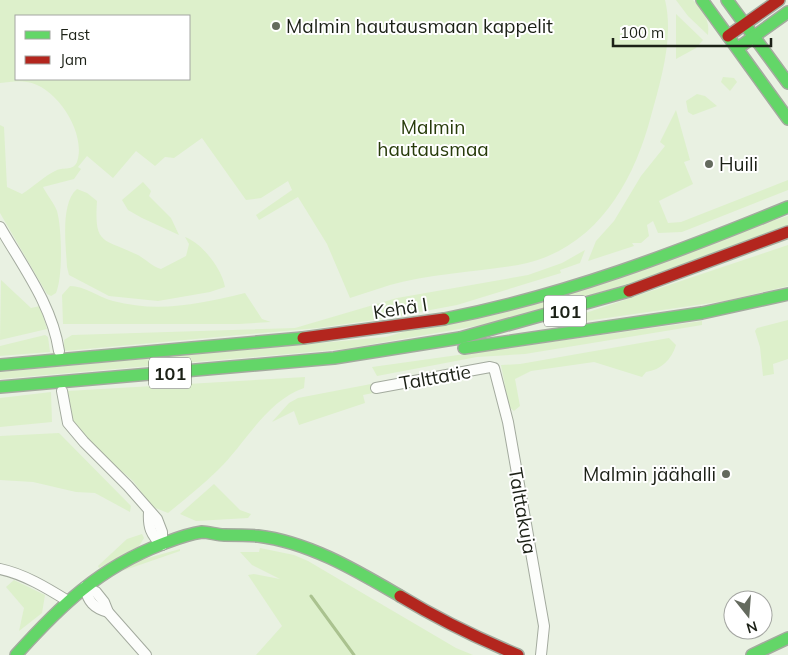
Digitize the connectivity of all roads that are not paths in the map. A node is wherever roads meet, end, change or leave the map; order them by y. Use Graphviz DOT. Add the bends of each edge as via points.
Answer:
graph roads {
  1 [pos="702,0"];
  2 [pos="727,0"];
  3 [pos="779,0"];
  4 [pos="788,12"];
  5 [pos="744,24"];
  6 [pos="728,36"];
  7 [pos="754,36"];
  8 [pos="738,48"];
  9 [pos="788,83"];
  10 [pos="788,119"];
  11 [pos="788,205"];
  12 [pos="0,227"];
  13 [pos="788,232"];
  14 [pos="788,294"];
  15 [pos="59,351"];
  16 [pos="334,358"];
  17 [pos="0,365"];
  18 [pos="494,368"];
  19 [pos="0,387"];
  20 [pos="376,388"];
  21 [pos="62,391"];
  22 [pos="167,544"];
  23 [pos="0,569"];
  24 [pos="85,587"];
  25 [pos="68,601"];
  26 [pos="788,638"];
  27 [pos="16,655"];
  28 [pos="146,655"];
  29 [pos="518,655"];
  30 [pos="541,655"];
  31 [pos="752,655"];
  1 -- 6 [label="main road"];
  2 -- 5 [label="main road"];
  3 -- 5 [label="main road"];
  4 -- 7 [label="main road"];
  5 -- 6 [label="main road"];
  5 -- 7 [label="main road"];
  6 -- 8 [label="main road"];
  7 -- 8 [label="main road"];
  7 -- 9 [label="main road"];
  8 -- 10 [label="main road"];
  11 -- 17 [label="main road, Kehä I / 101" via="618,272 497,308 454,317 299,339"];
  12 -- 15 [label="street" via="47,308 56,330"];
  13 -- 16 [label="main road, Kehä I / 101" via="668,278 564,311 460,338"];
  14 -- 16 [label="main road" via="702,313 496,344 380,359"];
  16 -- 19 [label="main road, Kehä I / 101"];
  18 -- 20 [label="street, Talttatie"];
  18 -- 30 [label="street, Talttakuja" via="508,422 544,626"];
  21 -- 22 [label="street" via="68,423 140,498 156,519"];
  22 -- 24 [label="main road" via="117,565"];
  22 -- 29 [label="main road" via="204,532 258,536 309,550 361,573 437,618 465,629 472,636"];
  23 -- 25 [label="street" via="48,588"];
  24 -- 25 [label="main road"];
  24 -- 28 [label="street" via="88,599 96,608 108,612"];
  25 -- 27 [label="main road"];
  26 -- 31 [label="main road"];
}
